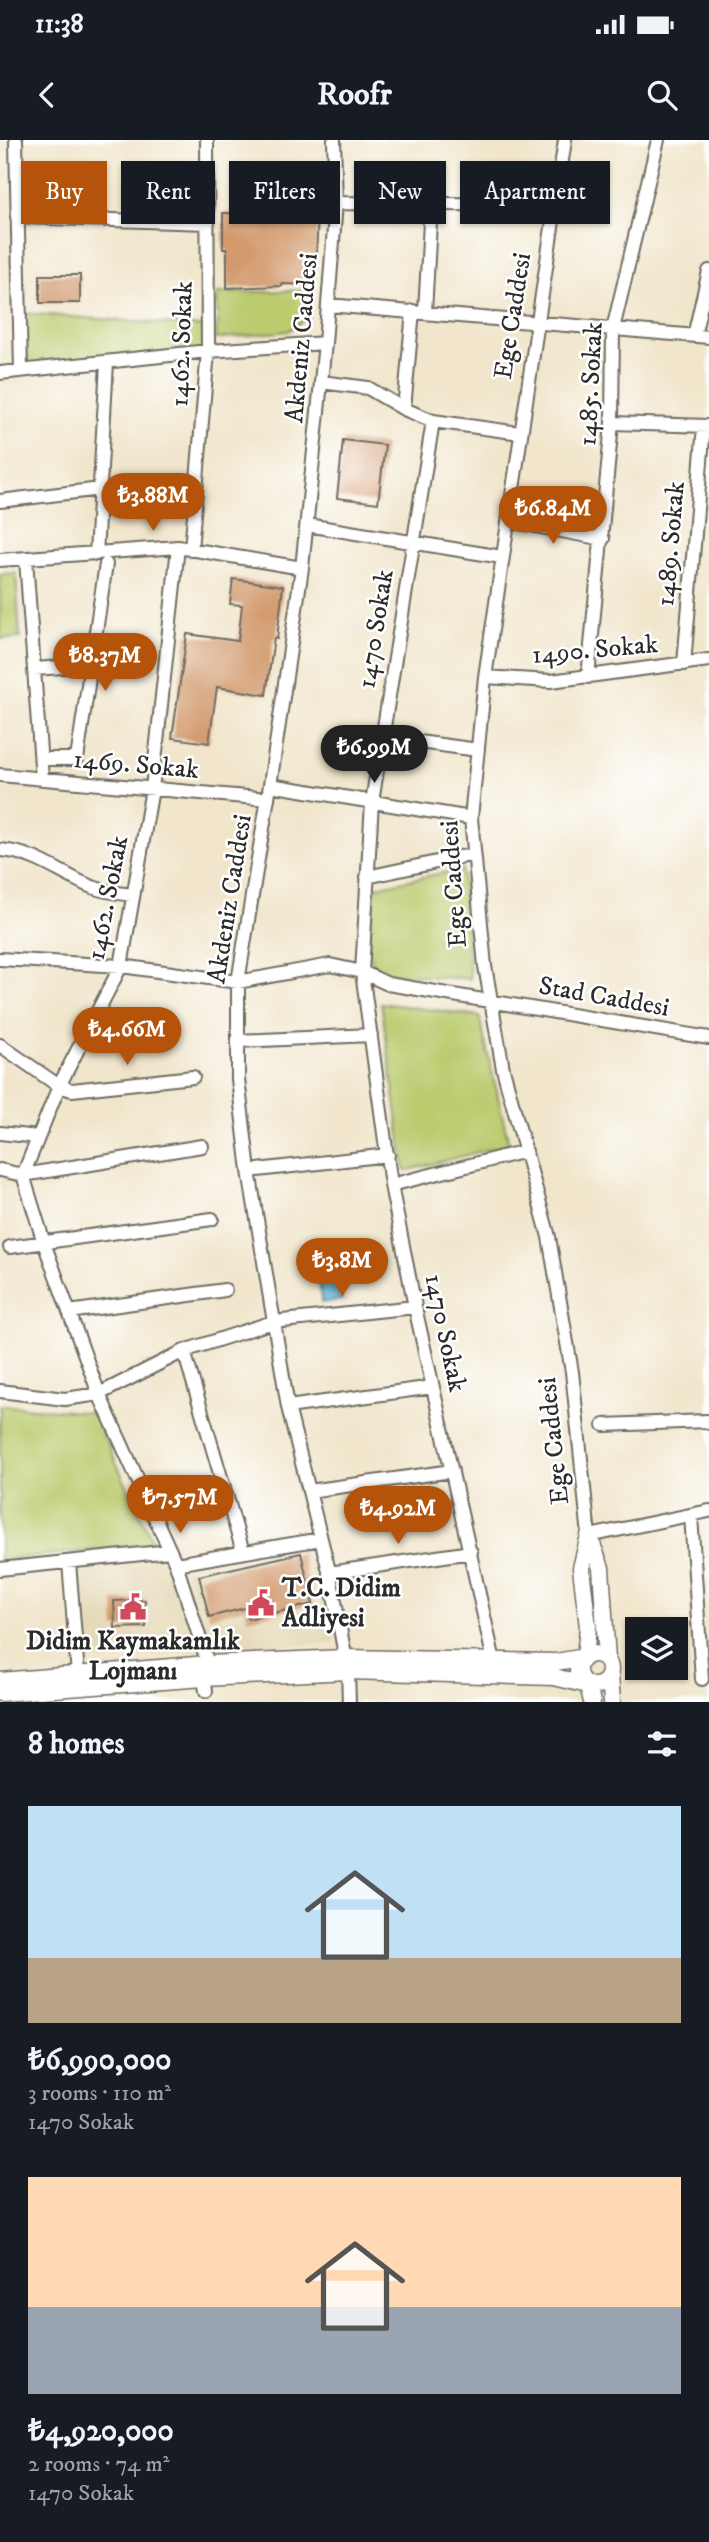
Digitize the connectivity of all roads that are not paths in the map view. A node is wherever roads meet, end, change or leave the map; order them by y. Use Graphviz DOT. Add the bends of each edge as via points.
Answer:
graph roads {
  1 [pos="16,140"];
  2 [pos="207,140"];
  3 [pos="334,140"];
  4 [pos="565,140"];
  5 [pos="658,140"];
  6 [pos="207,161"];
  7 [pos="335,161"];
  8 [pos="561,161"];
  9 [pos="18,217"];
  10 [pos="121,220"];
  11 [pos="208,224"];
  12 [pos="334,224"];
  13 [pos="429,224"];
  14 [pos="551,224"];
  15 [pos="709,271"];
  16 [pos="328,306"];
  17 [pos="419,312"];
  18 [pos="537,321"];
  19 [pos="613,329"];
  20 [pos="694,336"];
  21 [pos="709,337"];
  22 [pos="325,343"];
  23 [pos="208,351"];
  24 [pos="107,363"];
  25 [pos="21,371"];
  26 [pos="0,373"];
  27 [pos="321,382"];
  28 [pos="404,409"];
  29 [pos="433,421"];
  30 [pos="612,423"];
  31 [pos="706,426"];
  32 [pos="520,433"];
  33 [pos="101,489"];
  34 [pos="0,501"];
  35 [pos="509,521"];
  36 [pos="307,525"];
  37 [pos="603,539"];
  38 [pos="413,541"];
  39 [pos="184,549"];
  40 [pos="502,557"];
  41 [pos="26,559"];
  42 [pos="101,559"];
  43 [pos="0,560"];
  44 [pos="302,568"];
  45 [pos="709,660"];
  46 [pos="684,664"];
  47 [pos="92,665"];
  48 [pos="34,669"];
  49 [pos="485,677"];
  50 [pos="588,677"];
  51 [pos="382,737"];
  52 [pos="478,750"];
  53 [pos="41,759"];
  54 [pos="0,775"];
  55 [pos="42,779"];
  56 [pos="270,785"];
  57 [pos="152,789"];
  58 [pos="268,799"];
  59 [pos="372,802"];
  60 [pos="471,818"];
  61 [pos="0,850"];
  62 [pos="474,854"];
  63 [pos="368,877"];
  64 [pos="133,895"];
  65 [pos="0,959"];
  66 [pos="121,966"];
  67 [pos="362,972"];
  68 [pos="238,982"];
  69 [pos="491,1001"];
  70 [pos="371,1035"];
  71 [pos="709,1038"];
  72 [pos="238,1041"];
  73 [pos="0,1045"];
  74 [pos="193,1077"];
  75 [pos="59,1086"];
  76 [pos="0,1133"];
  77 [pos="38,1137"];
  78 [pos="202,1146"];
  79 [pos="526,1151"];
  80 [pos="388,1155"];
  81 [pos="0,1170"];
  82 [pos="249,1171"];
  83 [pos="23,1175"];
  84 [pos="391,1185"];
  85 [pos="212,1219"];
  86 [pos="44,1243"];
  87 [pos="10,1247"];
  88 [pos="226,1290"];
  89 [pos="415,1307"];
  90 [pos="69,1312"];
  91 [pos="273,1322"];
  92 [pos="184,1351"];
  93 [pos="433,1387"];
  94 [pos="0,1391"];
  95 [pos="99,1394"];
  96 [pos="288,1407"];
  97 [pos="708,1421"];
  98 [pos="604,1425"];
  99 [pos="452,1471"];
  100 [pos="309,1491"];
  101 [pos="709,1511"];
  102 [pos="691,1515"];
  103 [pos="589,1536"];
  104 [pos="321,1539"];
  105 [pos="170,1551"];
  106 [pos="243,1552"];
  107 [pos="471,1552"];
  108 [pos="69,1562"];
  109 [pos="176,1564"];
  110 [pos="0,1569"];
  111 [pos="329,1573"];
  112 [pos="585,1657"];
  113 [pos="494,1661"];
  114 [pos="346,1665"];
  115 [pos="608,1668"];
  116 [pos="78,1675"];
  117 [pos="206,1678"];
  118 [pos="702,1679"];
  119 [pos="0,1681"];
  120 [pos="588,1685"];
  121 [pos="0,1693"];
  122 [pos="349,1702"];
  123 [pos="592,1702"];
  124 [pos="612,1702"];
  1 -- 9 [label="street"];
  2 -- 6 [label="street, 1462. Sokak"];
  3 -- 7 [label="street, Akdeniz Caddesi"];
  4 -- 8 [label="street, Ege Caddesi"];
  5 -- 19 [label="street, 1485. Sokak"];
  9 -- 10 [label="street"];
  9 -- 25 [label="street"];
  11 -- 23 [label="street, 1462. Sokak"];
  12 -- 16 [label="street, Akdeniz Caddesi"];
  13 -- 17 [label="street"];
  14 -- 18 [label="street, Ege Caddesi"];
  15 -- 20 [label="street"];
  16 -- 17 [label="street"];
  16 -- 22 [label="street, Akdeniz Caddesi"];
  17 -- 18 [label="street"];
  17 -- 28 [label="street"];
  18 -- 19 [label="street"];
  18 -- 32 [label="street, Ege Caddesi"];
  19 -- 20 [label="street"];
  19 -- 30 [label="street, 1485. Sokak"];
  20 -- 21 [label="street"];
  22 -- 23 [label="street"];
  22 -- 27 [label="street, Akdeniz Caddesi"];
  23 -- 24 [label="street"];
  23 -- 39 [label="street, 1462. Sokak"];
  24 -- 25 [label="street"];
  24 -- 33 [label="street"];
  25 -- 26 [label="street"];
  27 -- 28 [label="street" via="368,388"];
  27 -- 36 [label="street, Akdeniz Caddesi"];
  28 -- 29 [label="street"];
  29 -- 32 [label="street"];
  29 -- 38 [label="street, 1470 Sokak"];
  30 -- 31 [label="street"];
  30 -- 37 [label="street, 1485. Sokak"];
  31 -- 46 [label="street, 1489. Sokak"];
  32 -- 35 [label="street, Ege Caddesi"];
  33 -- 34 [label="street"];
  33 -- 42 [label="street"];
  35 -- 37 [label="street"];
  35 -- 40 [label="street, Ege Caddesi"];
  36 -- 38 [label="street"];
  36 -- 44 [label="street, Akdeniz Caddesi"];
  37 -- 50 [label="street, 1485. Sokak"];
  38 -- 40 [label="street"];
  38 -- 51 [label="street, 1470 Sokak"];
  39 -- 42 [label="street"];
  39 -- 44 [label="street"];
  39 -- 57 [label="street, 1462. Sokak"];
  40 -- 49 [label="street, Ege Caddesi"];
  41 -- 42 [label="street"];
  41 -- 43 [label="street"];
  41 -- 48 [label="street"];
  42 -- 47 [label="street"];
  44 -- 56 [label="street, Akdeniz Caddesi"];
  45 -- 46 [label="street, 1490. Sokak"];
  46 -- 50 [label="street, 1490. Sokak"];
  47 -- 48 [label="street"];
  47 -- 53 [label="street" via="77,759"];
  48 -- 53 [label="street"];
  49 -- 50 [label="street, 1490. Sokak" via="551,681"];
  49 -- 52 [label="street, Ege Caddesi"];
  51 -- 52 [label="street"];
  51 -- 59 [label="street, 1470 Sokak"];
  52 -- 60 [label="street, Ege Caddesi"];
  53 -- 55 [label="street"];
  54 -- 55 [label="street, 1469. Sokak"];
  55 -- 57 [label="street, 1469. Sokak"];
  56 -- 58 [label="street, Akdeniz Caddesi"];
  56 -- 59 [label="street"];
  57 -- 58 [label="street, 1469. Sokak"];
  57 -- 64 [label="street, 1462. Sokak"];
  58 -- 68 [label="street, Akdeniz Caddesi"];
  59 -- 60 [label="street"];
  59 -- 63 [label="street, 1470 Sokak"];
  60 -- 62 [label="street, Ege Caddesi"];
  61 -- 64 [label="street" via="32,857 87,885"];
  62 -- 63 [label="street"];
  62 -- 69 [label="street, Ege Caddesi"];
  63 -- 67 [label="street, 1470 Sokak"];
  64 -- 66 [label="street, 1462. Sokak"];
  65 -- 66 [label="street"];
  66 -- 68 [label="street"];
  66 -- 75 [label="street, 1462. Sokak"];
  67 -- 68 [label="street" via="330,965"];
  67 -- 69 [label="street, Stad Caddesi" via="388,984"];
  67 -- 70 [label="street, 1470 Sokak"];
  68 -- 72 [label="street, Akdeniz Caddesi"];
  69 -- 71 [label="street, Stad Caddesi"];
  69 -- 79 [label="street, Ege Caddesi" via="503,1069"];
  70 -- 72 [label="street"];
  70 -- 80 [label="street, 1470 Sokak"];
  72 -- 82 [label="street, Akdeniz Caddesi"];
  73 -- 75 [label="street"];
  74 -- 75 [label="street" via="72,1090"];
  75 -- 77 [label="street, 1462. Sokak"];
  76 -- 77 [label="street"];
  77 -- 83 [label="street, 1462. Sokak"];
  78 -- 83 [label="street"];
  79 -- 84 [label="street"];
  79 -- 103 [label="street, Ege Caddesi" via="549,1237 572,1372"];
  80 -- 82 [label="street"];
  80 -- 84 [label="street, 1470 Sokak"];
  81 -- 83 [label="street"];
  82 -- 91 [label="street, Akdeniz Caddesi"];
  83 -- 86 [label="street"];
  84 -- 89 [label="street, 1470 Sokak"];
  85 -- 86 [label="street"];
  86 -- 87 [label="street"];
  86 -- 90 [label="street"];
  88 -- 90 [label="street"];
  89 -- 91 [label="street"];
  89 -- 93 [label="street, 1470 Sokak"];
  90 -- 95 [label="street"];
  91 -- 92 [label="street"];
  91 -- 96 [label="street, Akdeniz Caddesi"];
  92 -- 95 [label="street"];
  92 -- 106 [label="street"];
  93 -- 96 [label="street"];
  93 -- 99 [label="street, 1470 Sokak"];
  94 -- 95 [label="street" via="65,1399"];
  95 -- 105 [label="street"];
  96 -- 100 [label="street, Akdeniz Caddesi"];
  97 -- 98 [label="street"];
  99 -- 100 [label="street"];
  99 -- 107 [label="street, 1470 Sokak"];
  100 -- 104 [label="street, Akdeniz Caddesi"];
  101 -- 102 [label="street"];
  102 -- 103 [label="street"];
  102 -- 118 [label="street"];
  103 -- 112 [label="main road, Ege Caddesi" via="581,1568 588,1627"];
  103 -- 115 [label="main road, Ege Caddesi" via="601,1569"];
  104 -- 106 [label="street"];
  104 -- 111 [label="street, Akdeniz Caddesi"];
  105 -- 108 [label="street"];
  105 -- 109 [label="street"];
  106 -- 109 [label="street"];
  107 -- 111 [label="street"];
  107 -- 113 [label="street, 1470 Sokak"];
  108 -- 110 [label="street"];
  108 -- 116 [label="street"];
  109 -- 117 [label="street"];
  111 -- 114 [label="street, Akdeniz Caddesi"];
  112 -- 113 [label="main road" via="556,1662"];
  112 -- 115 [label="main road" via="599,1655"];
  112 -- 120 [label="main road" via="579,1674"];
  113 -- 114 [label="main road"];
  114 -- 117 [label="main road"];
  114 -- 120 [label="main road" via="554,1676"];
  114 -- 122 [label="street, Akdeniz Caddesi"];
  115 -- 120 [label="main road" via="601,1685"];
  115 -- 124 [label="main road, Ege Caddesi"];
  116 -- 117 [label="main road"];
  116 -- 119 [label="main road"];
  117 -- 121 [label="main road"];
  120 -- 123 [label="main road"];
}
